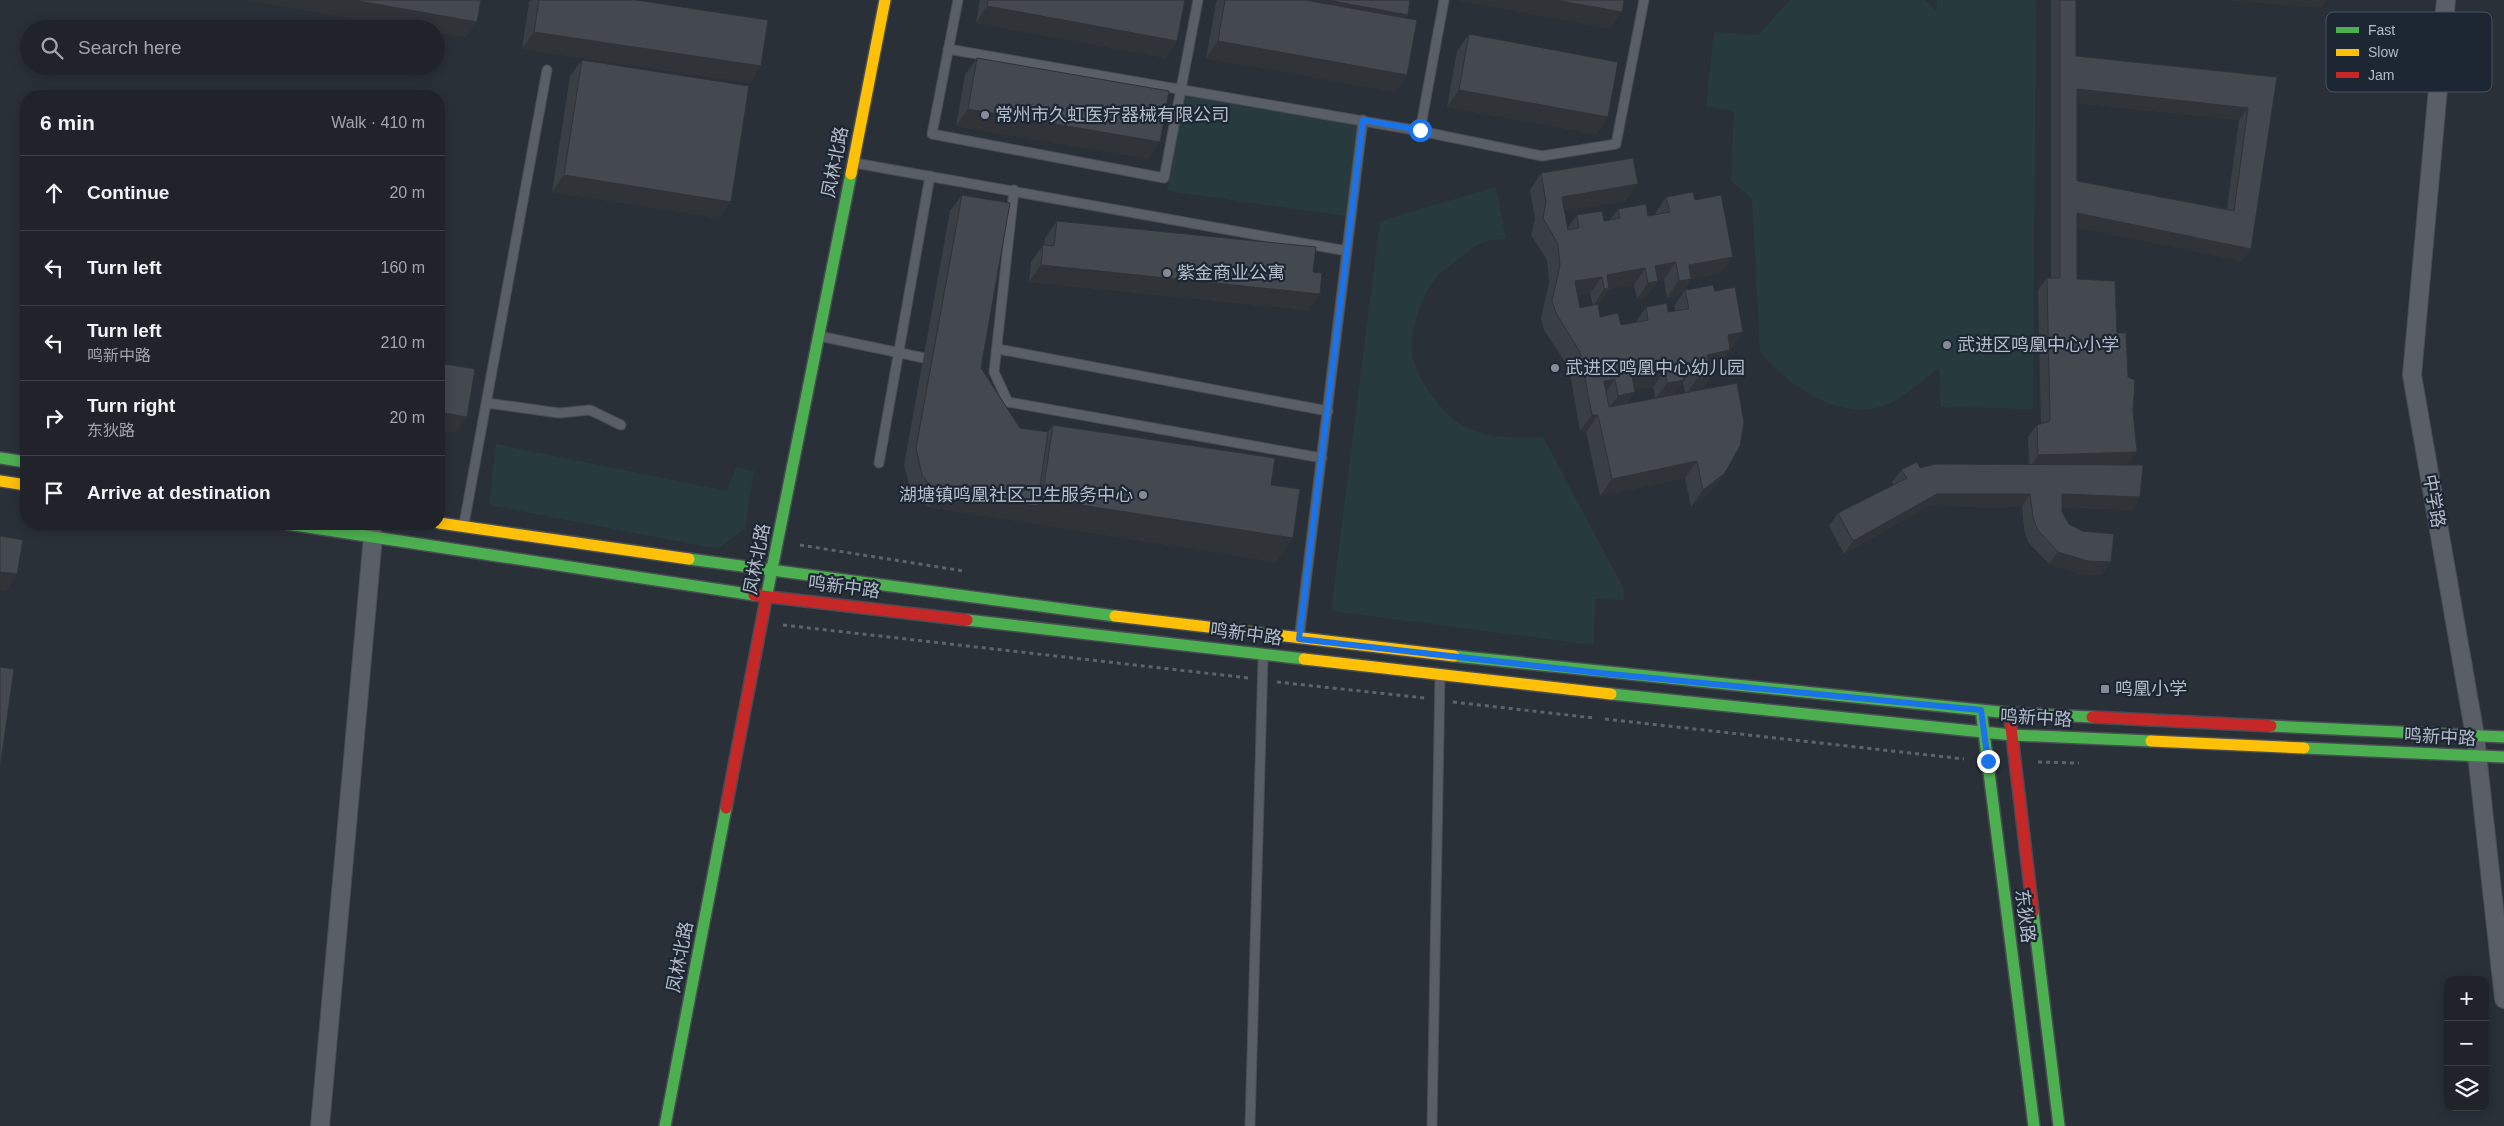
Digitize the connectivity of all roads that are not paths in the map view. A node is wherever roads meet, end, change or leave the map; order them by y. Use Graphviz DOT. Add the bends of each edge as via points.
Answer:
graph roads {
  1 [pos="885,0"];
  2 [pos="958,0"];
  3 [pos="1198,0"];
  4 [pos="1444,0"];
  5 [pos="1644,0"];
  6 [pos="948,49"];
  7 [pos="547,70"];
  8 [pos="1182,88"];
  9 [pos="2438,92"];
  10 [pos="1363,120"];
  11 [pos="1420,130"];
  12 [pos="853,163"];
  13 [pos="930,176"];
  14 [pos="1014,190"];
  15 [pos="1347,251"];
  16 [pos="819,336"];
  17 [pos="998,349"];
  18 [pos="899,352"];
  19 [pos="946,362"];
  20 [pos="487,403"];
  21 [pos="1328,410"];
  22 [pos="621,426"];
  23 [pos="0,458"];
  24 [pos="1322,458"];
  25 [pos="20,461"];
  26 [pos="879,463"];
  27 [pos="0,481"];
  28 [pos="20,484"];
  29 [pos="445,526"];
  30 [pos="330,530"];
  31 [pos="373,536"];
  32 [pos="462,538"];
  33 [pos="772,572"];
  34 [pos="768,596"];
  35 [pos="1299,639"];
  36 [pos="1263,654"];
  37 [pos="1298,658"];
  38 [pos="1440,674"];
  39 [pos="1981,710"];
  40 [pos="2010,713"];
  41 [pos="1984,732"];
  42 [pos="2012,735"];
  43 [pos="2475,736"];
  44 [pos="2504,737"];
  45 [pos="2477,756"];
  46 [pos="2504,757"];
  47 [pos="2504,999"];
  48 [pos="320,1126"];
  49 [pos="665,1126"];
  50 [pos="1250,1126"];
  51 [pos="1432,1126"];
  52 [pos="2034,1126"];
  53 [pos="2059,1126"];
  1 -- 12 [label="main road, 凤林北路"];
  2 -- 6 [label="lane"];
  3 -- 8 [label="lane"];
  4 -- 11 [label="lane"];
  5 -- 11 [label="lane" via="1616,144 1542,156"];
  6 -- 8 [label="lane"];
  6 -- 8 [label="lane" via="932,134 1164,178"];
  7 -- 20 [label="lane"];
  8 -- 10 [label="lane"];
  9 -- 43 [label="street, 中学路" via="2412,375"];
  10 -- 11 [label="lane"];
  10 -- 15 [label="lane"];
  12 -- 13 [label="lane"];
  12 -- 16 [label="main road, 凤林北路"];
  13 -- 14 [label="lane"];
  13 -- 18 [label="lane"];
  14 -- 15 [label="lane"];
  14 -- 17 [label="lane"];
  15 -- 21 [label="lane"];
  16 -- 18 [label="lane"];
  16 -- 33 [label="main road, 凤林北路"];
  17 -- 21 [label="lane"];
  17 -- 24 [label="lane" via="989,371 1008,402"];
  18 -- 19 [label="lane"];
  18 -- 26 [label="lane"];
  20 -- 22 [label="lane" via="558,413 590,410"];
  20 -- 32 [label="lane"];
  21 -- 24 [label="lane"];
  23 -- 25 [label="main road"];
  24 -- 35 [label="lane"];
  27 -- 28 [label="main road"];
  29 -- 32 [label="main road, 鸣新中路"];
  30 -- 31 [label="main road, 鸣新中路"];
  31 -- 32 [label="main road, 鸣新中路"];
  31 -- 48 [label="street"];
  32 -- 33 [label="main road, 鸣新中路"];
  32 -- 34 [label="main road, 鸣新中路" via="730,592"];
  33 -- 34 [label="main road, 凤林北路"];
  33 -- 35 [label="main road, 鸣新中路"];
  34 -- 36 [label="main road, 鸣新中路"];
  34 -- 49 [label="main road, 凤林北路"];
  35 -- 37 [label="lane"];
  35 -- 39 [label="main road, 鸣新中路" via="1600,673"];
  36 -- 37 [label="main road, 鸣新中路"];
  36 -- 50 [label="lane"];
  37 -- 38 [label="main road, 鸣新中路"];
  38 -- 41 [label="main road, 鸣新中路"];
  38 -- 51 [label="lane"];
  39 -- 40 [label="main road, 鸣新中路"];
  39 -- 41 [label="main road, 东狄路"];
  40 -- 42 [label="main road, 东狄路"];
  40 -- 43 [label="main road, 鸣新中路"];
  41 -- 42 [label="main road, 鸣新中路"];
  41 -- 52 [label="main road, 东狄路"];
  42 -- 45 [label="main road, 鸣新中路"];
  42 -- 53 [label="main road, 东狄路"];
  43 -- 44 [label="main road, 鸣新中路"];
  43 -- 45 [label="street, 中学路"];
  45 -- 46 [label="main road, 鸣新中路"];
  45 -- 47 [label="street, 中学路"];
}
